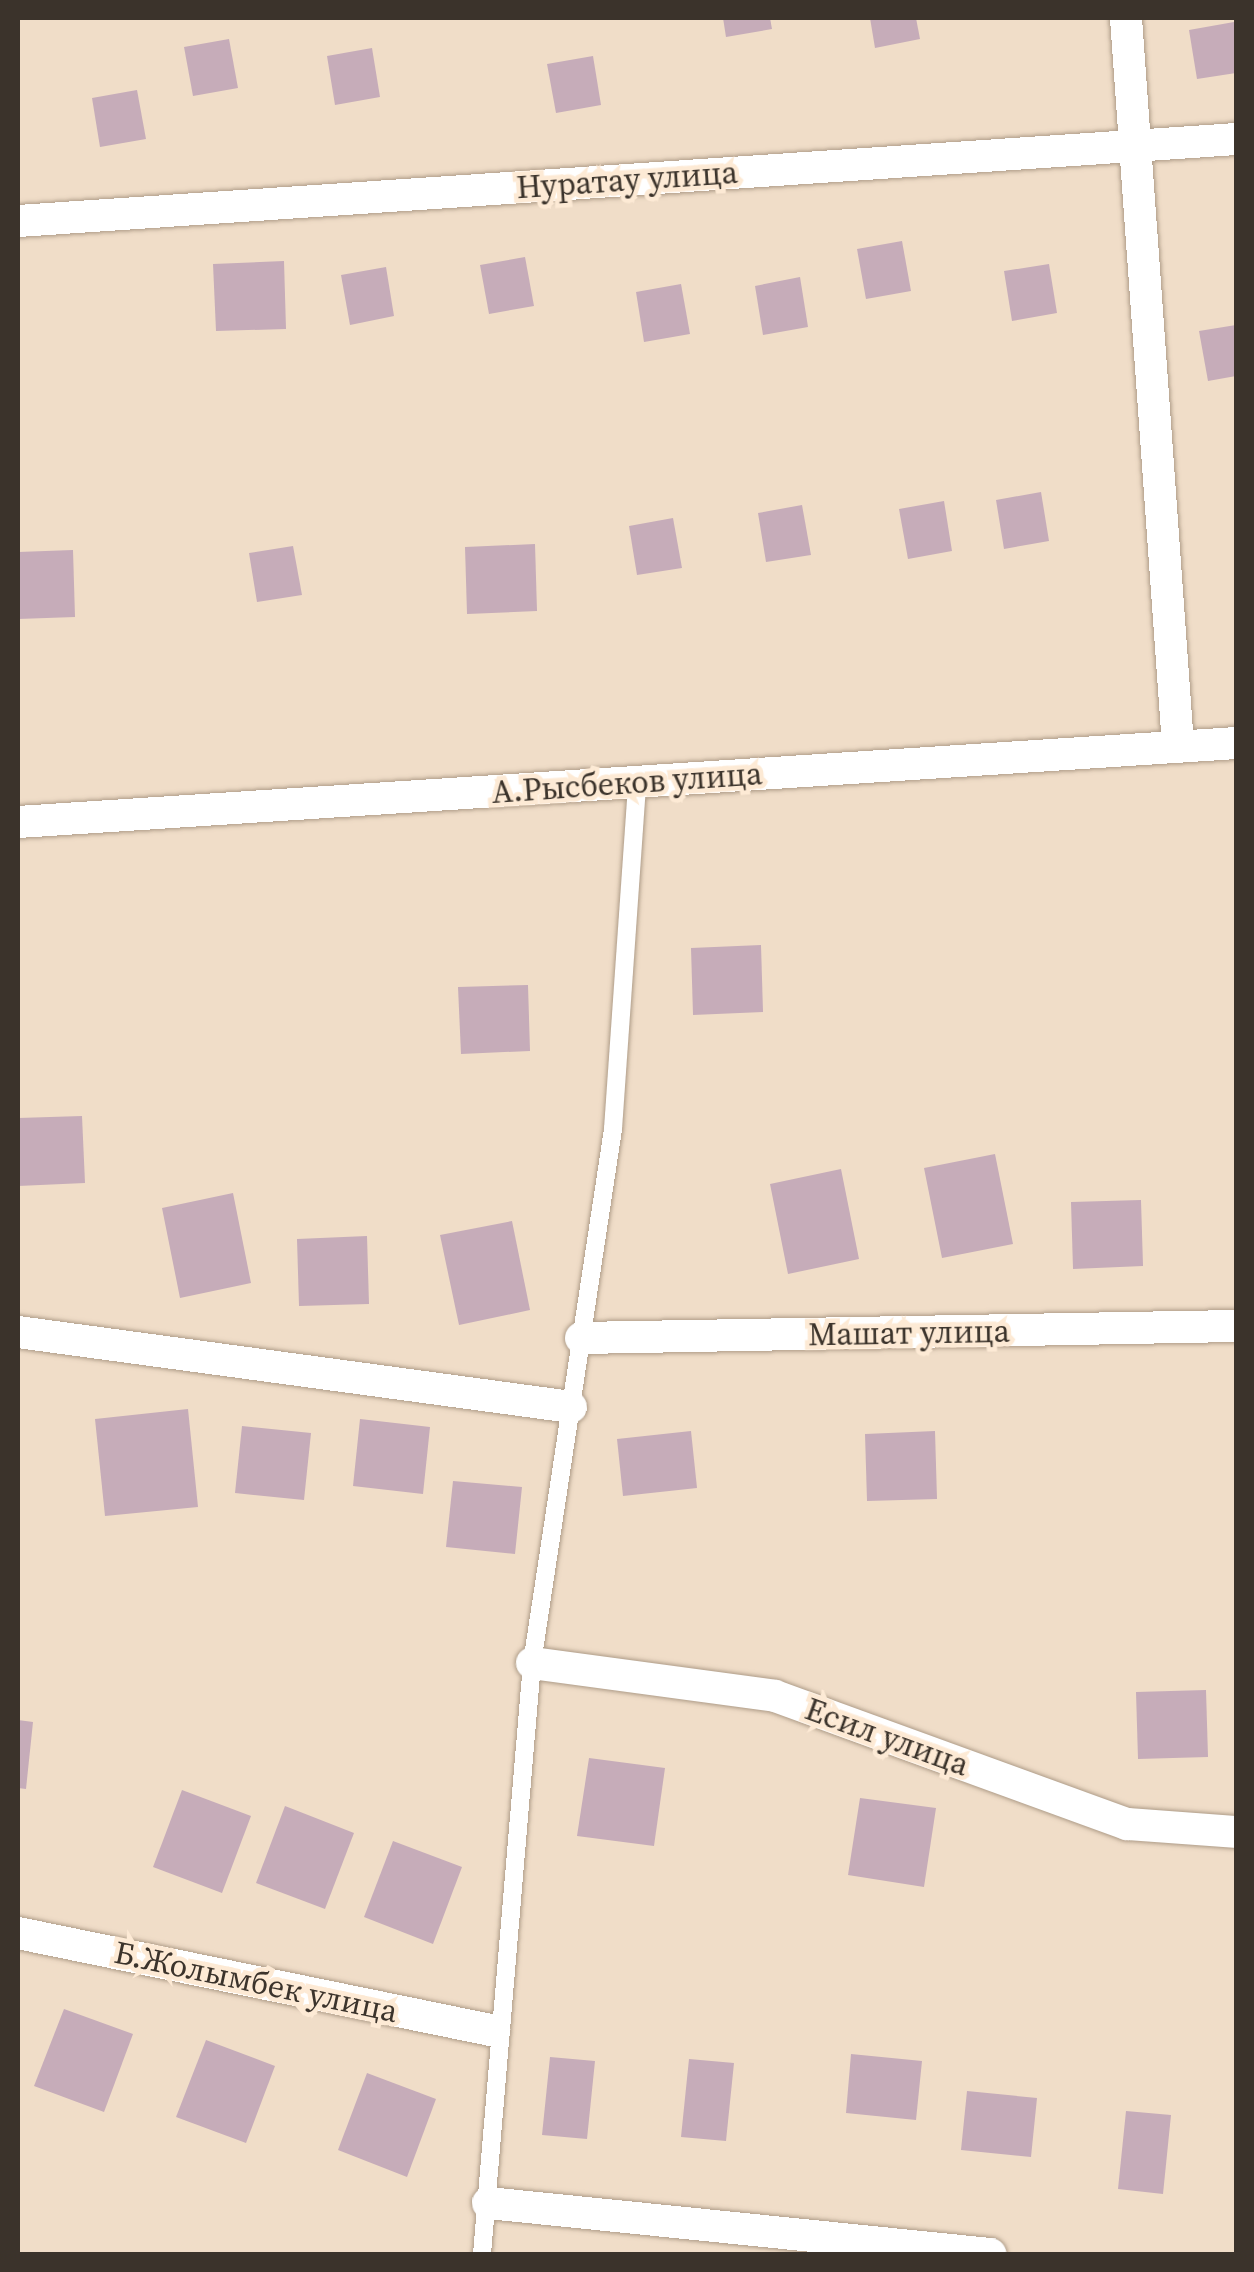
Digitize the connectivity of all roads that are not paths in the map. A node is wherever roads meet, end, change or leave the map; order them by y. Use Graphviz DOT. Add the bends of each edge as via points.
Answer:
graph roads {
  1 [pos="1126,18"];
  2 [pos="1236,139"];
  3 [pos="1136,145"];
  4 [pos="18,222"];
  5 [pos="1236,743"];
  6 [pos="1178,745"];
  7 [pos="637,782"];
  8 [pos="18,822"];
  9 [pos="1236,1326"];
  10 [pos="18,1332"];
  11 [pos="581,1338"];
  12 [pos="571,1407"];
  13 [pos="532,1664"];
  14 [pos="1236,1832"];
  15 [pos="18,1934"];
  16 [pos="494,2031"];
  17 [pos="488,2203"];
  18 [pos="482,2254"];
  19 [pos="990,2254"];
  1 -- 3 [label="street"];
  2 -- 3 [label="street, Нуратау улица"];
  3 -- 4 [label="street, Нуратау улица"];
  3 -- 6 [label="street"];
  5 -- 6 [label="street, А.Рысбеков улица"];
  6 -- 7 [label="street, А.Рысбеков улица"];
  7 -- 8 [label="street, А.Рысбеков улица"];
  7 -- 11 [label="lane" via="613,1129"];
  9 -- 11 [label="street, Машат улица"];
  10 -- 12 [label="street"];
  11 -- 12 [label="lane"];
  12 -- 13 [label="lane"];
  13 -- 14 [label="street, Есил улица" via="775,1696 1127,1824"];
  13 -- 16 [label="lane"];
  15 -- 16 [label="street, Б.Жолымбек улица"];
  16 -- 17 [label="lane"];
  17 -- 18 [label="lane"];
  17 -- 19 [label="street"];
}
